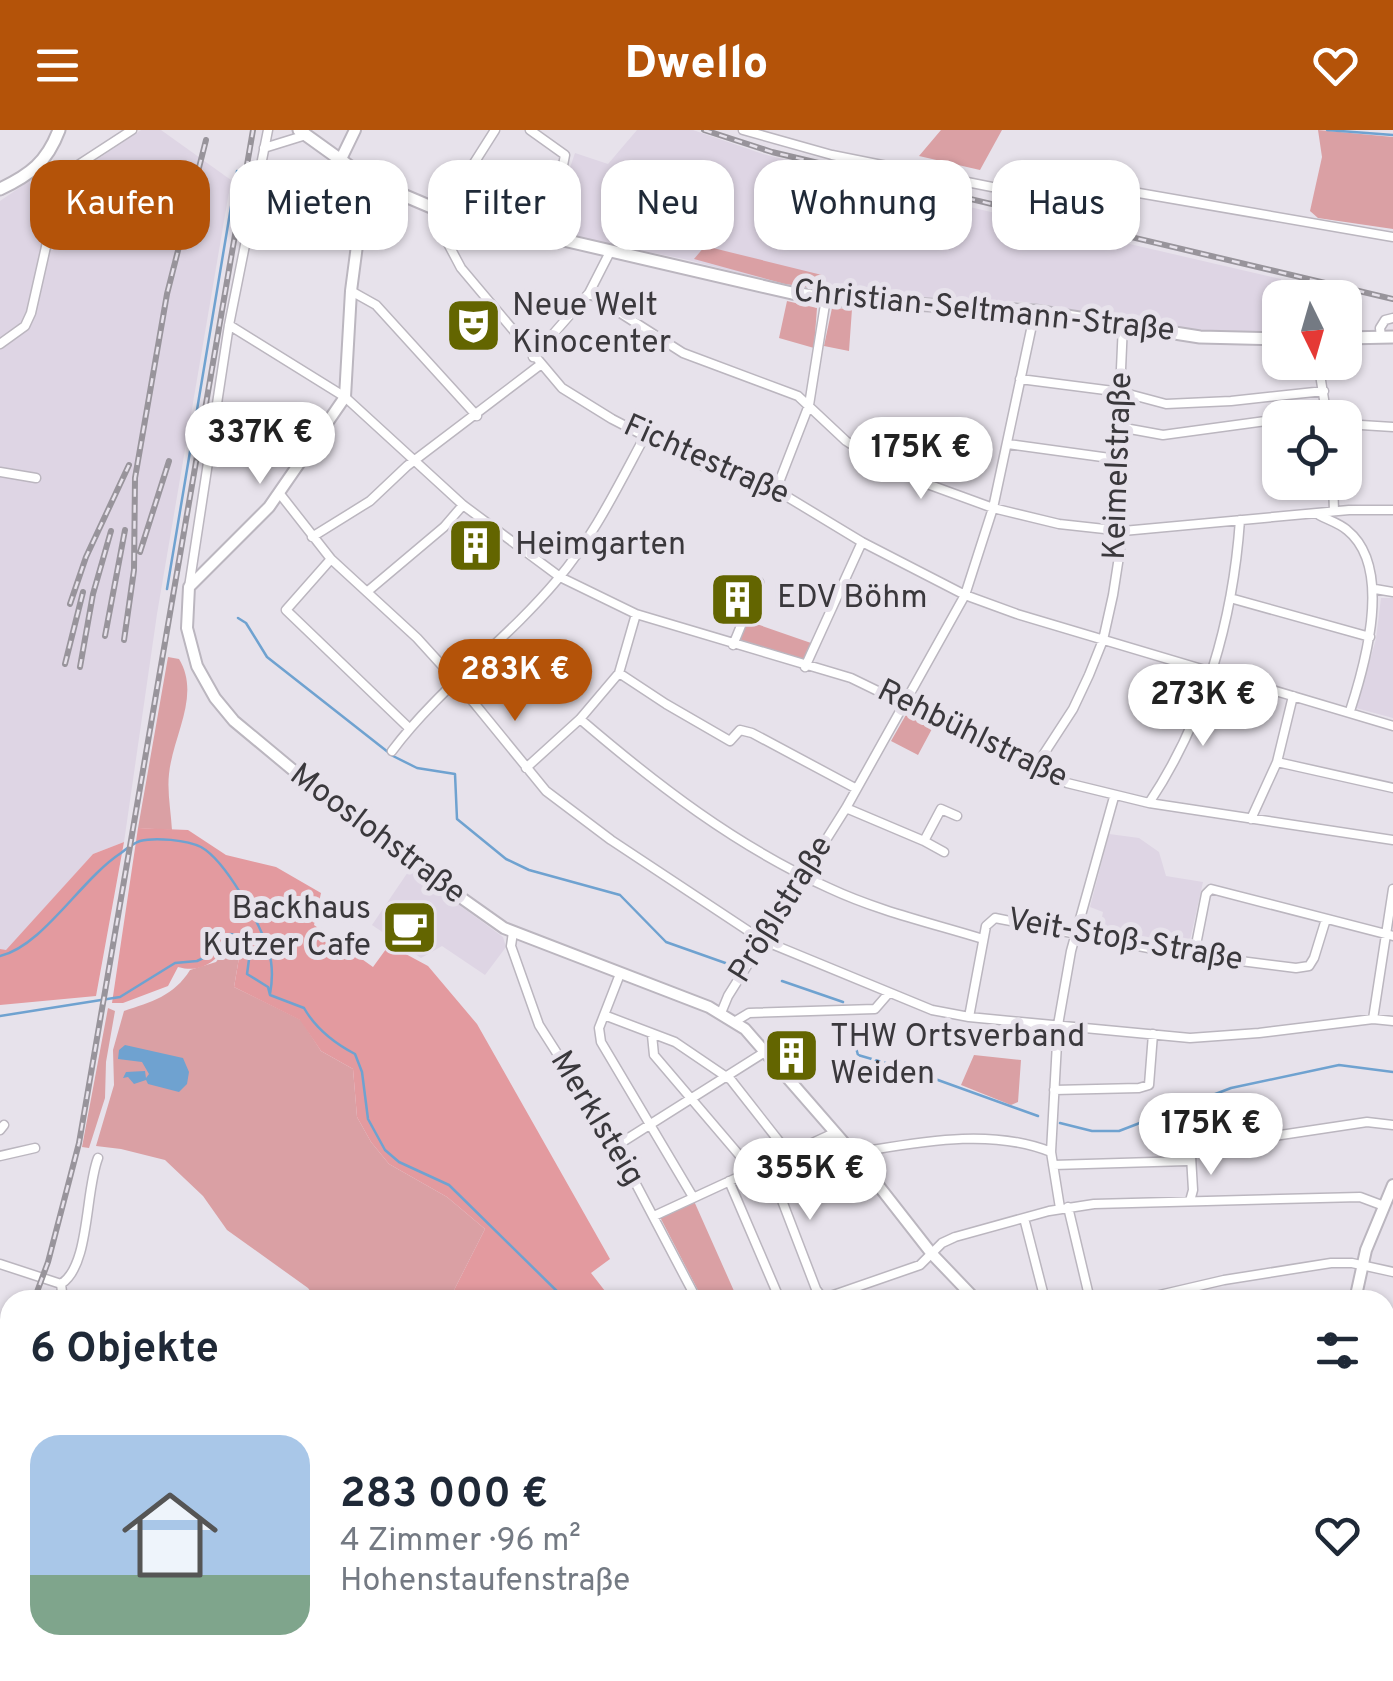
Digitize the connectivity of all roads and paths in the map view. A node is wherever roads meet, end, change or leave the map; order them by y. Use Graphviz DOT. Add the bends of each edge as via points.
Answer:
graph roads {
  1 [pos="59,130"];
  2 [pos="132,130"];
  3 [pos="268,130"];
  4 [pos="354,130"];
  5 [pos="495,130"];
  6 [pos="530,130"];
  7 [pos="743,130"];
  8 [pos="302,133"];
  9 [pos="264,148"];
  10 [pos="44,160"];
  11 [pos="86,160"];
  12 [pos="339,160"];
  13 [pos="340,160"];
  14 [pos="476,160"];
  15 [pos="564,160"];
  16 [pos="30,171"];
  17 [pos="0,189"];
  18 [pos="1393,237"];
  19 [pos="45,250"];
  20 [pos="356,250"];
  21 [pos="450,250"];
  22 [pos="611,250"];
  23 [pos="351,291"];
  24 [pos="588,294"];
  25 [pos="826,298"];
  26 [pos="1035,312"];
  27 [pos="1393,318"];
  28 [pos="1123,324"];
  29 [pos="229,325"];
  30 [pos="1387,337"];
  31 [pos="1262,338"];
  32 [pos="1362,338"];
  33 [pos="0,344"];
  34 [pos="532,356"];
  35 [pos="540,364"];
  36 [pos="1020,378"];
  37 [pos="1322,380"];
  38 [pos="1324,391"];
  39 [pos="1120,392"];
  40 [pos="345,396"];
  41 [pos="1325,400"];
  42 [pos="810,405"];
  43 [pos="477,416"];
  44 [pos="1262,421"];
  45 [pos="1362,425"];
  46 [pos="1119,427"];
  47 [pos="1393,427"];
  48 [pos="645,436"];
  49 [pos="1008,444"];
  50 [pos="1116,458"];
  51 [pos="418,460"];
  52 [pos="0,472"];
  53 [pos="36,478"];
  54 [pos="776,490"];
  55 [pos="280,494"];
  56 [pos="1333,500"];
  57 [pos="463,505"];
  58 [pos="993,508"];
  59 [pos="1393,510"];
  60 [pos="1334,512"];
  61 [pos="1319,515"];
  62 [pos="1240,520"];
  63 [pos="1123,531"];
  64 [pos="312,537"];
  65 [pos="862,542"];
  66 [pos="332,560"];
  67 [pos="560,577"];
  68 [pos="759,582"];
  69 [pos="188,587"];
  70 [pos="1375,589"];
  71 [pos="368,591"];
  72 [pos="1393,592"];
  73 [pos="965,595"];
  74 [pos="1230,598"];
  75 [pos="636,614"];
  76 [pos="1370,637"];
  77 [pos="1102,640"];
  78 [pos="732,645"];
  79 [pos="806,666"];
  80 [pos="619,672"];
  81 [pos="1211,673"];
  82 [pos="458,682"];
  83 [pos="1294,696"];
  84 [pos="904,703"];
  85 [pos="1350,710"];
  86 [pos="580,719"];
  87 [pos="1393,726"];
  88 [pos="409,728"];
  89 [pos="392,751"];
  90 [pos="1277,762"];
  91 [pos="526,768"];
  92 [pos="1034,769"];
  93 [pos="855,788"];
  94 [pos="1393,788"];
  95 [pos="1114,796"];
  96 [pos="930,803"];
  97 [pos="1150,803"];
  98 [pos="846,808"];
  99 [pos="941,809"];
  100 [pos="958,816"];
  101 [pos="1251,819"];
  102 [pos="1393,840"];
  103 [pos="924,841"];
  104 [pos="944,852"];
  105 [pos="804,876"];
  106 [pos="1393,889"];
  107 [pos="1326,919"];
  108 [pos="514,932"];
  109 [pos="1078,934"];
  110 [pos="1390,936"];
  111 [pos="983,938"];
  112 [pos="762,940"];
  113 [pos="1194,955"];
  114 [pos="620,974"];
  115 [pos="888,994"];
  116 [pos="721,1013"];
  117 [pos="604,1016"];
  118 [pos="969,1017"];
  119 [pos="1373,1019"];
  120 [pos="1393,1021"];
  121 [pos="734,1022"];
  122 [pos="1058,1025"];
  123 [pos="1154,1034"];
  124 [pos="652,1035"];
  125 [pos="765,1052"];
  126 [pos="725,1076"];
  127 [pos="1054,1090"];
  128 [pos="688,1098"];
  129 [pos="652,1123"];
  130 [pos="1393,1126"];
  131 [pos="834,1133"];
  132 [pos="616,1146"];
  133 [pos="34,1148"];
  134 [pos="1051,1152"];
  135 [pos="1190,1152"];
  136 [pos="853,1153"];
  137 [pos="789,1154"];
  138 [pos="0,1156"];
  139 [pos="98,1158"];
  140 [pos="768,1164"];
  141 [pos="1053,1165"];
  142 [pos="752,1170"];
  143 [pos="728,1181"];
  144 [pos="1393,1185"];
  145 [pos="694,1197"];
  146 [pos="1190,1201"];
  147 [pos="1384,1206"];
  148 [pos="1064,1208"];
  149 [pos="654,1216"];
  150 [pos="1024,1218"];
  151 [pos="932,1254"];
  152 [pos="0,1264"];
  153 [pos="1362,1264"];
  154 [pos="1393,1272"];
  155 [pos="60,1284"];
  156 [pos="62,1290"];
  157 [pos="692,1290"];
  158 [pos="776,1290"];
  159 [pos="817,1290"];
  160 [pos="850,1290"];
  161 [pos="966,1290"];
  162 [pos="1042,1290"];
  163 [pos="1087,1290"];
  164 [pos="1181,1290"];
  165 [pos="1356,1290"];
  1 -- 10 [label="main road"];
  2 -- 11 [label="street"];
  3 -- 9 [label="street, Mooslohstraße"];
  4 -- 13 [label="street"];
  5 -- 14 [label="street"];
  6 -- 15 [label="street" via="565,154"];
  7 -- 18 [label="street" via="832,156 992,188 1132,192"];
  8 -- 9 [label="street"];
  8 -- 12 [label="main road, Christian-Seltmann-Straße"];
  9 -- 29 [label="street, Mooslohstraße"];
  16 -- 17 [label="main road"];
  19 -- 33 [label="street" via="25,326"];
  20 -- 23 [label="street"];
  21 -- 34 [label="street, Fichtestraße"];
  22 -- 24 [label="street"];
  22 -- 25 [label="main road, Christian-Seltmann-Straße"];
  23 -- 40 [label="street"];
  23 -- 43 [label="street" via="376,305"];
  24 -- 34 [label="street"];
  24 -- 42 [label="street" via="683,353"];
  25 -- 26 [label="main road, Christian-Seltmann-Straße"];
  25 -- 42 [label="street"];
  26 -- 28 [label="main road, Christian-Seltmann-Straße"];
  26 -- 36 [label="street, Prößlstraße"];
  27 -- 30 [label="street" via="1380,328"];
  28 -- 31 [label="main road, Christian-Seltmann-Straße" via="1200,337"];
  28 -- 39 [label="street, Keimelstraße"];
  29 -- 40 [label="street, Rehbühlstraße"];
  29 -- 69 [label="street, Mooslohstraße"];
  30 -- 32 [label="main road"];
  34 -- 35 [label="street, Fichtestraße"];
  35 -- 43 [label="street"];
  35 -- 48 [label="street, Fichtestraße" via="562,388"];
  36 -- 39 [label="street"];
  36 -- 49 [label="street, Prößlstraße"];
  37 -- 38 [label="street"];
  38 -- 39 [label="street" via="1191,404"];
  38 -- 41 [label="street"];
  39 -- 46 [label="street, Keimelstraße"];
  40 -- 51 [label="street, Rehbühlstraße"];
  40 -- 55 [label="street"];
  42 -- 54 [label="street"];
  42 -- 58 [label="street" via="866,454"];
  43 -- 51 [label="street"];
  44 -- 46 [label="street" via="1163,435"];
  45 -- 47 [label="street"];
  46 -- 50 [label="street, Keimelstraße"];
  48 -- 54 [label="street, Fichtestraße" via="703,466"];
  48 -- 67 [label="street"];
  49 -- 50 [label="street"];
  49 -- 58 [label="street, Prößlstraße"];
  50 -- 63 [label="street, Keimelstraße"];
  51 -- 57 [label="street, Rehbühlstraße"];
  51 -- 64 [label="street"];
  52 -- 53 [label="street"];
  54 -- 65 [label="street, Fichtestraße"];
  55 -- 64 [label="street"];
  55 -- 69 [label="street"];
  56 -- 60 [label="street"];
  57 -- 67 [label="street, Rehbühlstraße"];
  57 -- 71 [label="street"];
  58 -- 63 [label="street"];
  58 -- 73 [label="street, Prößlstraße"];
  59 -- 60 [label="street"];
  60 -- 61 [label="street"];
  61 -- 62 [label="street"];
  61 -- 70 [label="street" via="1349,530 1368,555"];
  62 -- 63 [label="street"];
  62 -- 74 [label="street"];
  63 -- 77 [label="street, Keimelstraße"];
  64 -- 66 [label="street"];
  65 -- 73 [label="street, Fichtestraße"];
  65 -- 79 [label="street"];
  66 -- 71 [label="street"];
  66 -- 88 [label="street" via="286,610"];
  67 -- 75 [label="street, Rehbühlstraße"];
  67 -- 82 [label="street"];
  68 -- 78 [label="street"];
  69 -- 108 [label="street, Mooslohstraße" via="193,655 204,682 234,720 364,829"];
  70 -- 72 [label="street"];
  70 -- 76 [label="street"];
  71 -- 82 [label="street"];
  73 -- 77 [label="street, Fichtestraße"];
  73 -- 84 [label="street, Prößlstraße"];
  74 -- 76 [label="street"];
  74 -- 81 [label="street"];
  75 -- 78 [label="street, Rehbühlstraße"];
  75 -- 80 [label="street"];
  76 -- 85 [label="street"];
  77 -- 81 [label="street, Fichtestraße"];
  77 -- 92 [label="street, Keimelstraße" via="1073,709"];
  78 -- 79 [label="street, Rehbühlstraße"];
  79 -- 84 [label="street, Rehbühlstraße"];
  80 -- 86 [label="street"];
  80 -- 93 [label="street" via="730,741 740,730 752,733"];
  81 -- 83 [label="street, Fichtestraße"];
  81 -- 97 [label="street" via="1187,740"];
  82 -- 88 [label="street"];
  82 -- 91 [label="street"];
  83 -- 85 [label="street, Fichtestraße"];
  83 -- 90 [label="street"];
  84 -- 92 [label="street, Rehbühlstraße"];
  84 -- 93 [label="street, Prößlstraße"];
  85 -- 87 [label="street, Fichtestraße"];
  86 -- 91 [label="street"];
  86 -- 105 [label="street" via="662,789"];
  88 -- 89 [label="street"];
  90 -- 94 [label="street"];
  90 -- 101 [label="street"];
  91 -- 112 [label="street" via="610,840"];
  92 -- 95 [label="street, Rehbühlstraße"];
  93 -- 98 [label="street, Prößlstraße"];
  95 -- 97 [label="street, Rehbühlstraße"];
  95 -- 109 [label="street"];
  96 -- 99 [label="street"];
  97 -- 101 [label="street, Rehbühlstraße"];
  98 -- 103 [label="street, Prößlstraße"];
  98 -- 105 [label="street, Prößlstraße"];
  99 -- 100 [label="street"];
  99 -- 103 [label="street"];
  101 -- 102 [label="street, Rehbühlstraße"];
  103 -- 104 [label="street, Prößlstraße"];
  105 -- 111 [label="street" via="878,908"];
  105 -- 112 [label="street, Prößlstraße"];
  106 -- 110 [label="street"];
  107 -- 110 [label="street"];
  107 -- 113 [label="street, Veit-Stoß-Straße" via="1309,966"];
  107 -- 113 [label="street" via="1210,889"];
  108 -- 114 [label="street, Mooslohstraße"];
  108 -- 132 [label="street, Merklsteig" via="511,946 539,1025"];
  109 -- 111 [label="street, Veit-Stoß-Straße" via="1001,917 989,921"];
  109 -- 113 [label="street, Veit-Stoß-Straße"];
  109 -- 122 [label="street"];
  110 -- 119 [label="street"];
  111 -- 118 [label="street, Veit-Stoß-Straße"];
  112 -- 115 [label="street"];
  112 -- 116 [label="street, Prößlstraße"];
  114 -- 116 [label="street, Mooslohstraße"];
  114 -- 117 [label="street"];
  115 -- 118 [label="street"];
  115 -- 121 [label="street" via="875,1009 750,1012"];
  116 -- 121 [label="street, Mooslohstraße"];
  117 -- 124 [label="street"];
  117 -- 129 [label="street" via="601,1042"];
  118 -- 122 [label="street"];
  119 -- 120 [label="street"];
  119 -- 123 [label="street" via="1190,1038"];
  121 -- 125 [label="street, Mooslohstraße"];
  122 -- 123 [label="street"];
  122 -- 127 [label="street"];
  123 -- 127 [label="street" via="1149,1085"];
  124 -- 126 [label="street" via="697,1054"];
  124 -- 128 [label="street" via="654,1055"];
  125 -- 126 [label="street"];
  125 -- 131 [label="street, Mooslohstraße"];
  126 -- 128 [label="street"];
  126 -- 137 [label="street"];
  127 -- 134 [label="street"];
  128 -- 129 [label="street"];
  128 -- 142 [label="street"];
  129 -- 132 [label="street"];
  129 -- 145 [label="street"];
  130 -- 135 [label="street" via="1367,1122"];
  131 -- 136 [label="street, Mooslohstraße"];
  131 -- 137 [label="street"];
  132 -- 149 [label="street, Merklsteig"];
  133 -- 138 [label="street"];
  134 -- 136 [label="street" via="996,1140"];
  134 -- 141 [label="street"];
  135 -- 141 [label="street" via="1187,1161"];
  135 -- 146 [label="street"];
  136 -- 151 [label="street, Mooslohstraße"];
  137 -- 140 [label="street"];
  139 -- 155 [label="street" via="78,1265"];
  140 -- 142 [label="street"];
  140 -- 159 [label="street"];
  141 -- 148 [label="street"];
  142 -- 143 [label="street"];
  143 -- 145 [label="street"];
  143 -- 158 [label="street"];
  144 -- 147 [label="street"];
  145 -- 149 [label="street"];
  146 -- 147 [label="street" via="1360,1197"];
  146 -- 148 [label="street"];
  147 -- 153 [label="street"];
  148 -- 150 [label="street"];
  148 -- 163 [label="street"];
  149 -- 157 [label="street, Merklsteig"];
  150 -- 151 [label="street" via="955,1237"];
  150 -- 162 [label="street"];
  151 -- 160 [label="street" via="920,1265"];
  151 -- 161 [label="street, Mooslohstraße"];
  152 -- 155 [label="street"];
  153 -- 154 [label="street"];
  153 -- 164 [label="street" via="1331,1263"];
  153 -- 165 [label="street"];
  155 -- 156 [label="street"];
}
